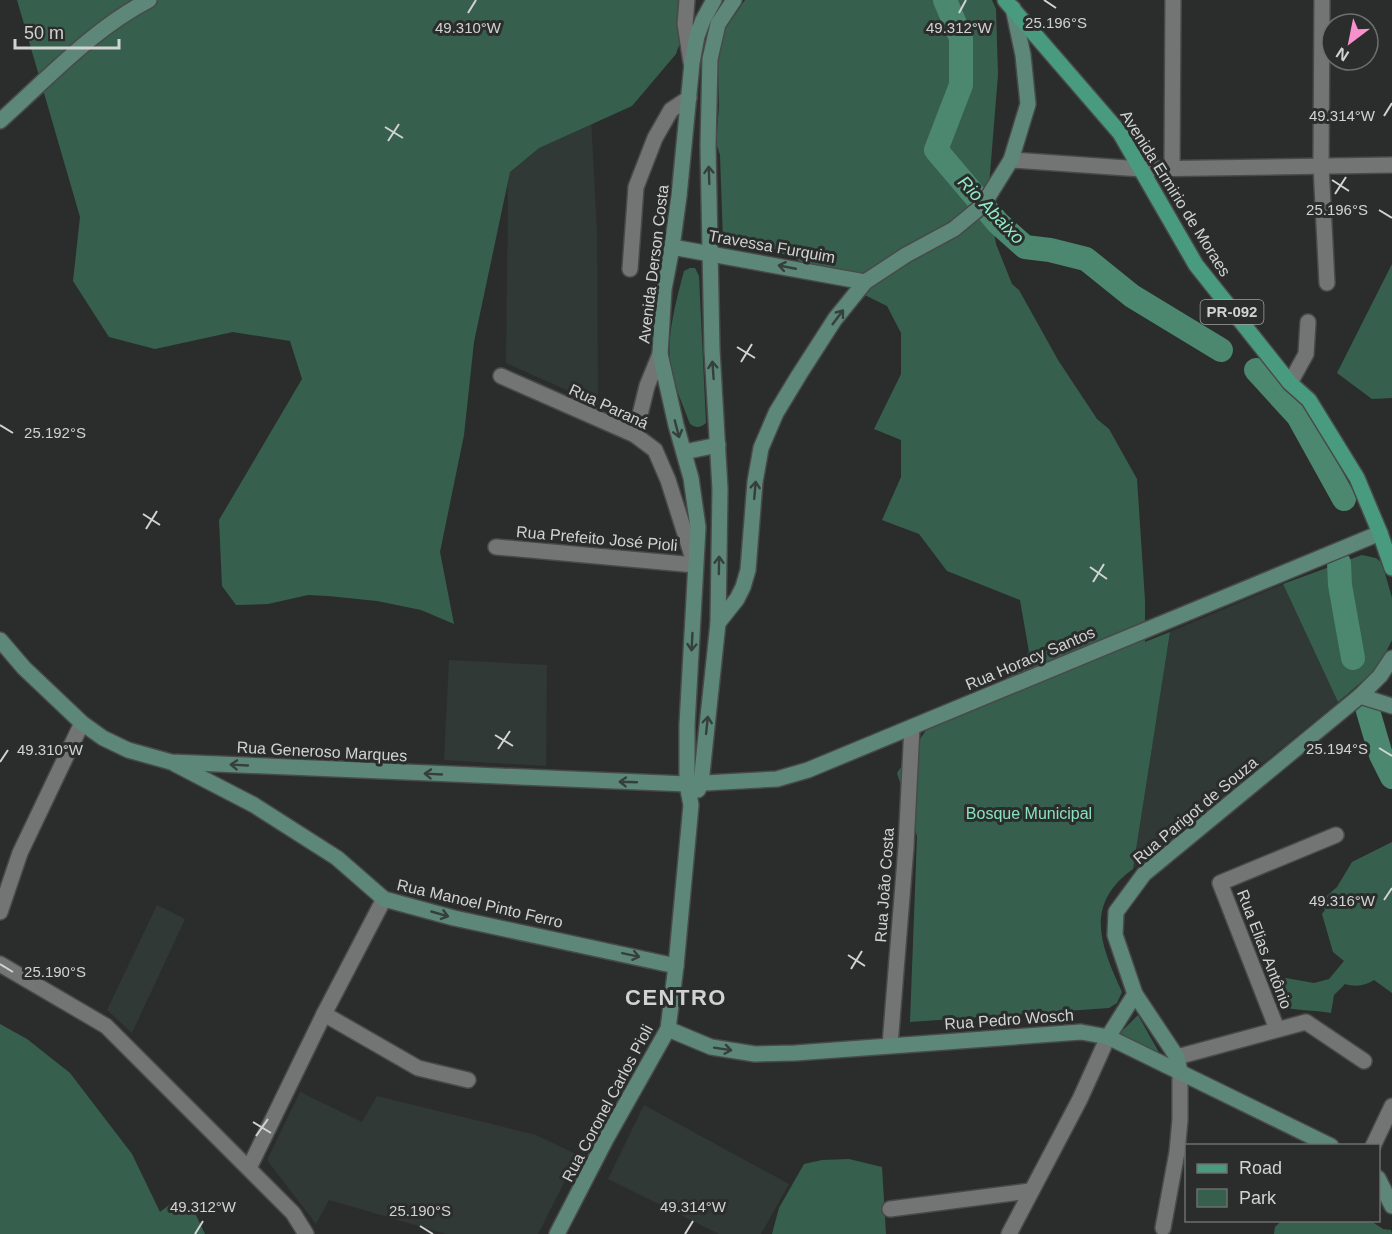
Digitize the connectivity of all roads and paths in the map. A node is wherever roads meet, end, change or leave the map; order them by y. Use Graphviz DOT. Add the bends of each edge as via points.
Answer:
graph roads {
  1 [pos="149,0"];
  2 [pos="687,0"];
  3 [pos="714,0"];
  4 [pos="734,0"];
  5 [pos="1173,0"];
  6 [pos="1322,0"];
  7 [pos="1009,4"];
  8 [pos="692,63"];
  9 [pos="689,98"];
  10 [pos="0,121"];
  11 [pos="1011,160"];
  12 [pos="1392,165"];
  13 [pos="1322,166"];
  14 [pos="1172,168"];
  15 [pos="1141,169"];
  16 [pos="672,247"];
  17 [pos="710,252"];
  18 [pos="630,269"];
  19 [pos="865,282"];
  20 [pos="1327,283"];
  21 [pos="1308,322"];
  22 [pos="660,354"];
  23 [pos="501,376"];
  24 [pos="1290,383"];
  25 [pos="635,435"];
  26 [pos="718,445"];
  27 [pos="684,452"];
  28 [pos="1380,533"];
  29 [pos="496,547"];
  30 [pos="695,565"];
  31 [pos="1392,568"];
  32 [pos="718,623"];
  33 [pos="0,640"];
  34 [pos="1392,658"];
  35 [pos="1360,696"];
  36 [pos="1392,706"];
  37 [pos="82,723"];
  38 [pos="912,727"];
  39 [pos="171,762"];
  40 [pos="694,783"];
  41 [pos="1336,835"];
  42 [pos="384,899"];
  43 [pos="0,912"];
  44 [pos="0,964"];
  45 [pos="676,966"];
  46 [pos="1135,994"];
  47 [pos="324,1014"];
  48 [pos="668,1029"];
  49 [pos="1277,1029"];
  50 [pos="1108,1037"];
  51 [pos="890,1046"];
  52 [pos="1177,1057"];
  53 [pos="1364,1061"];
  54 [pos="1180,1072"];
  55 [pos="468,1080"];
  56 [pos="1392,1106"];
  57 [pos="1327,1144"];
  58 [pos="1374,1144"];
  59 [pos="249,1168"];
  60 [pos="1380,1182"];
  61 [pos="1030,1191"];
  62 [pos="1392,1206"];
  63 [pos="890,1209"];
  64 [pos="293,1213"];
  65 [pos="1163,1228"];
  66 [pos="306,1234"];
  67 [pos="315,1234"];
  68 [pos="557,1234"];
  69 [pos="1009,1234"];
  1 -- 10 [label="street" via="94,38"];
  2 -- 8 [label="street" via="685,24"];
  3 -- 8 [label="street, Avenida Derson Costa" via="697,36"];
  17 -- 4 [label="street, one-way" via="710,59 718,24"];
  5 -- 14 [label="street"];
  6 -- 13 [label="street"];
  7 -- 11 [label="street" via="1023,55 1028,104"];
  7 -- 15 [label="main road, Avenida Ermirio de Moraes / PR-092" via="1120,133"];
  8 -- 9 [label="street, Avenida Derson Costa"];
  9 -- 16 [label="street, Avenida Derson Costa"];
  9 -- 18 [label="street" via="671,110 654,138 636,187"];
  11 -- 15 [label="street"];
  11 -- 19 [label="street" via="983,205 954,229"];
  12 -- 13 [label="street"];
  13 -- 14 [label="street"];
  13 -- 20 [label="street"];
  14 -- 15 [label="street"];
  15 -- 24 [label="main road, Avenida Ermirio de Moraes / PR-092" via="1196,266"];
  16 -- 17 [label="street, Travessa Furquim"];
  16 -- 22 [label="street, Avenida Derson Costa" via="664,289"];
  19 -- 17 [label="street, Travessa Furquim, one-way"];
  26 -- 17 [label="street, one-way"];
  32 -- 19 [label="street, one-way" via="737,599 745,578 760,448 776,413 835,319"];
  21 -- 24 [label="street" via="1306,354"];
  22 -- 25 [label="street"];
  22 -- 27 [label="street, Avenida Derson Costa, one-way"];
  23 -- 25 [label="street, Rua Paraná"];
  24 -- 28 [label="main road, Avenida Ermirio de Moraes / PR-092" via="1309,400 1357,478"];
  25 -- 30 [label="street, Rua Paraná" via="655,450"];
  26 -- 27 [label="street"];
  32 -- 26 [label="street, one-way"];
  27 -- 30 [label="street, Avenida Derson Costa" via="698,527"];
  28 -- 31 [label="main road, Avenida Ermirio de Moraes / PR-092"];
  28 -- 38 [label="street, Rua Horacy Santos"];
  29 -- 30 [label="street, Rua Prefeito José Pioli"];
  30 -- 40 [label="street, Avenida Derson Costa, one-way" via="687,725"];
  40 -- 32 [label="street, one-way"];
  33 -- 37 [label="street, Rua Generoso Marques"];
  34 -- 35 [label="street, Rua Parigot de Souza"];
  35 -- 36 [label="street"];
  35 -- 46 [label="street, Rua Parigot de Souza" via="1144,874 1116,912 1115,935"];
  37 -- 39 [label="street, Rua Generoso Marques" via="128,750"];
  37 -- 43 [label="street" via="20,853"];
  38 -- 40 [label="street, Rua Horacy Santos" via="777,779"];
  38 -- 51 [label="street, Rua João Costa"];
  40 -- 39 [label="street, Rua Generoso Marques, one-way"];
  39 -- 42 [label="street, Rua Manoel Pinto Ferro" via="254,805 337,858"];
  40 -- 45 [label="street, Rua Coronel Carlos Pioli"];
  41 -- 49 [label="street, Rua Elias Antônio" via="1220,883"];
  42 -- 45 [label="street, Rua Manoel Pinto Ferro, one-way"];
  42 -- 47 [label="street"];
  44 -- 59 [label="street" via="106,1026"];
  45 -- 48 [label="street, Rua Coronel Carlos Pioli"];
  46 -- 50 [label="street"];
  46 -- 52 [label="street, Rua Parigot de Souza"];
  47 -- 55 [label="street" via="418,1068"];
  47 -- 59 [label="street"];
  48 -- 51 [label="street, Rua Pedro Wosch, one-way" via="711,1047 754,1054"];
  48 -- 68 [label="street, Rua Coronel Carlos Pioli"];
  49 -- 52 [label="street"];
  49 -- 53 [label="street" via="1306,1022"];
  50 -- 51 [label="street, Rua Pedro Wosch" via="1081,1032"];
  50 -- 54 [label="street, Rua Pedro Wosch"];
  50 -- 61 [label="street" via="1080,1099"];
  52 -- 54 [label="street, Rua Parigot de Souza"];
  54 -- 57 [label="street, Rua Pedro Wosch"];
  54 -- 65 [label="street" via="1177,1152"];
  56 -- 58 [label="street"];
  59 -- 64 [label="street"];
  60 -- 62 [label="street"];
  61 -- 63 [label="street"];
  61 -- 69 [label="street"];
  64 -- 66 [label="street"];
  64 -- 67 [label="street"];
}
